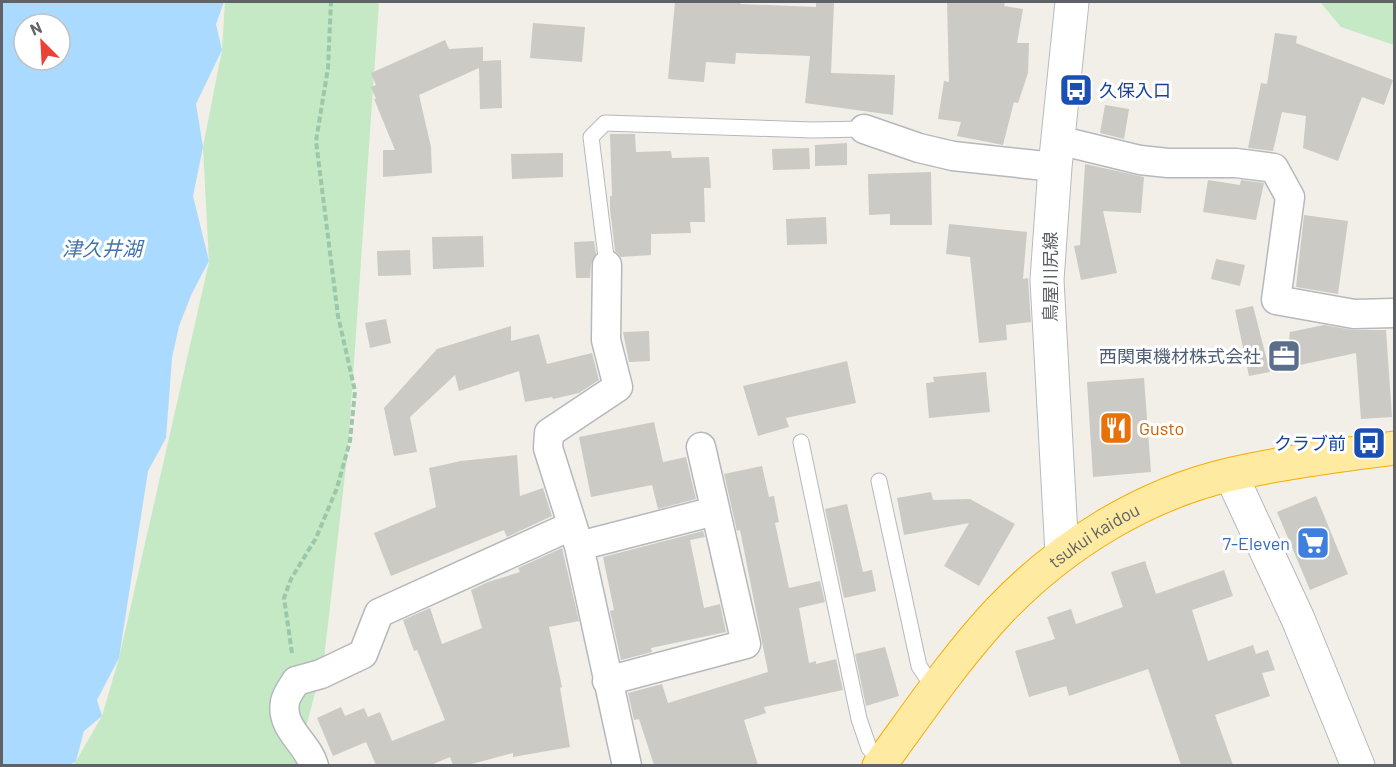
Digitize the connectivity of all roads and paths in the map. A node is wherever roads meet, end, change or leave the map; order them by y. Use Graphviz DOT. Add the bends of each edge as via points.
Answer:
graph roads {
  1 [pos="331,2"];
  2 [pos="1072,2"];
  3 [pos="864,129"];
  4 [pos="1056,154"];
  5 [pos="607,265"];
  6 [pos="1395,314"];
  7 [pos="801,442"];
  8 [pos="701,447"];
  9 [pos="1395,448"];
  10 [pos="1231,475"];
  11 [pos="879,481"];
  12 [pos="715,512"];
  13 [pos="575,536"];
  14 [pos="1062,554"];
  15 [pos="296,681"];
  16 [pos="607,681"];
  17 [pos="935,690"];
  18 [pos="880,764"];
  19 [pos="314,765"];
  20 [pos="627,765"];
  21 [pos="1358,765"];
  1 -- 15 [label="path" via="328,68 316,141 338,316 355,391 350,441 337,488 284,598"];
  2 -- 4 [label="main road, 鳥屋川尻線"];
  3 -- 4 [label="street" via="953,156"];
  3 -- 5 [label="lane" via="605,123 591,137"];
  4 -- 6 [label="street" via="1274,168 1290,197 1276,300 1354,314"];
  4 -- 14 [label="main road, 鳥屋川尻線" via="1047,280"];
  5 -- 13 [label="street" via="606,340 618,387 549,433 548,448"];
  7 -- 18 [label="lane" via="859,719 869,748"];
  8 -- 12 [label="street"];
  9 -- 10 [label="highway, tsukui kaidou"];
  10 -- 14 [label="highway, tsukui kaidou" via="1140,508"];
  10 -- 21 [label="main road" via="1298,619"];
  11 -- 17 [label="lane" via="919,666"];
  12 -- 13 [label="street"];
  12 -- 16 [label="street" via="746,644"];
  13 -- 15 [label="street" via="379,613 363,654"];
  13 -- 16 [label="street"];
  14 -- 17 [label="highway, tsukui kaidou" via="999,611"];
  15 -- 19 [label="street" via="285,701 285,717"];
  16 -- 20 [label="street"];
  17 -- 18 [label="highway, tsukui kaidou"];
}
